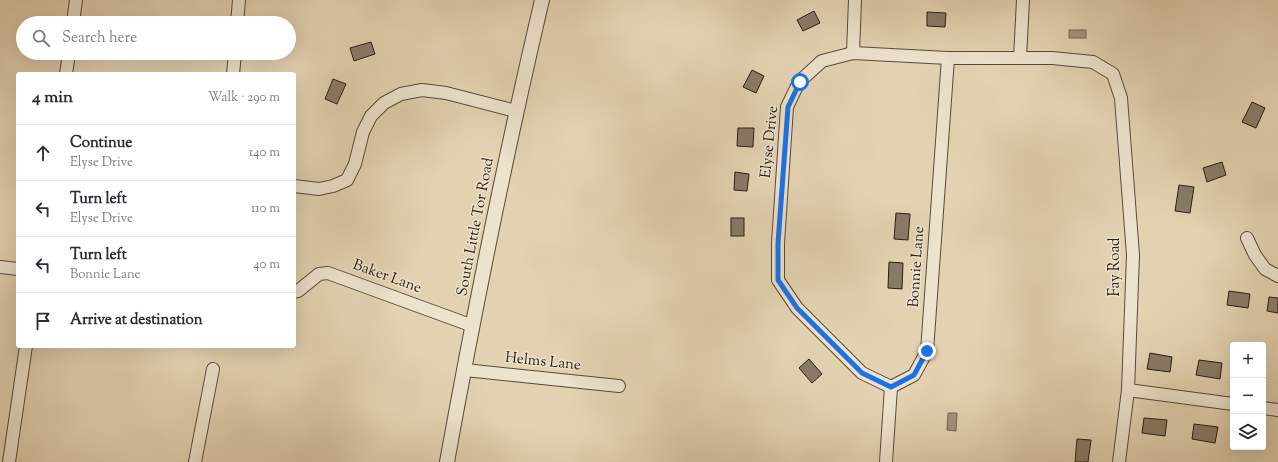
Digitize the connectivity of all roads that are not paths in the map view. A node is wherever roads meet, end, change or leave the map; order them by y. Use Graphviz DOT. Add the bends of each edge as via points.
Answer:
graph roads {
  1 [pos="76,0"];
  2 [pos="239,0"];
  3 [pos="542,0"];
  4 [pos="855,0"];
  5 [pos="1023,0"];
  6 [pos="74,16"];
  7 [pos="238,16"];
  8 [pos="852,53"];
  9 [pos="948,58"];
  10 [pos="1020,58"];
  11 [pos="68,60"];
  12 [pos="234,60"];
  13 [pos="66,72"];
  14 [pos="233,72"];
  15 [pos="1113,74"];
  16 [pos="516,111"];
  17 [pos="296,186"];
  18 [pos="1247,238"];
  19 [pos="0,267"];
  20 [pos="16,269"];
  21 [pos="1278,276"];
  22 [pos="296,292"];
  23 [pos="473,326"];
  24 [pos="26,348"];
  25 [pos="213,369"];
  26 [pos="464,370"];
  27 [pos="619,386"];
  28 [pos="891,387"];
  29 [pos="1128,390"];
  30 [pos="1230,404"];
  31 [pos="1266,408"];
  32 [pos="1278,410"];
  33 [pos="9,462"];
  34 [pos="195,462"];
  35 [pos="447,462"];
  36 [pos="886,462"];
  37 [pos="1120,462"];
  1 -- 6 [label="street"];
  2 -- 7 [label="street"];
  3 -- 16 [label="street, South Little Tor Road"];
  4 -- 8 [label="street"];
  5 -- 10 [label="street"];
  8 -- 9 [label="street, Elyse Drive"];
  8 -- 28 [label="street, Elyse Drive" via="822,61 800,82 788,107 778,243 778,280 797,308 862,373"];
  9 -- 10 [label="street, Elyse Drive"];
  9 -- 28 [label="street, Bonnie Lane" via="927,351 914,375"];
  10 -- 15 [label="street, Elyse Drive" via="1093,62"];
  11 -- 13 [label="street"];
  12 -- 14 [label="street"];
  15 -- 29 [label="street, Fay Road" via="1121,98 1133,254"];
  16 -- 17 [label="street" via="440,92 422,90 400,94 384,103 371,116 347,180 320,189"];
  16 -- 23 [label="street, South Little Tor Road"];
  18 -- 21 [label="street" via="1265,269"];
  19 -- 20 [label="street"];
  22 -- 23 [label="street, Baker Lane" via="320,274 328,273"];
  23 -- 26 [label="street, South Little Tor Road"];
  24 -- 33 [label="street"];
  25 -- 34 [label="street"];
  26 -- 27 [label="street, Helms Lane"];
  26 -- 35 [label="street, South Little Tor Road"];
  28 -- 36 [label="street"];
  29 -- 30 [label="street"];
  29 -- 37 [label="street, Fay Road"];
  31 -- 32 [label="street"];
}
